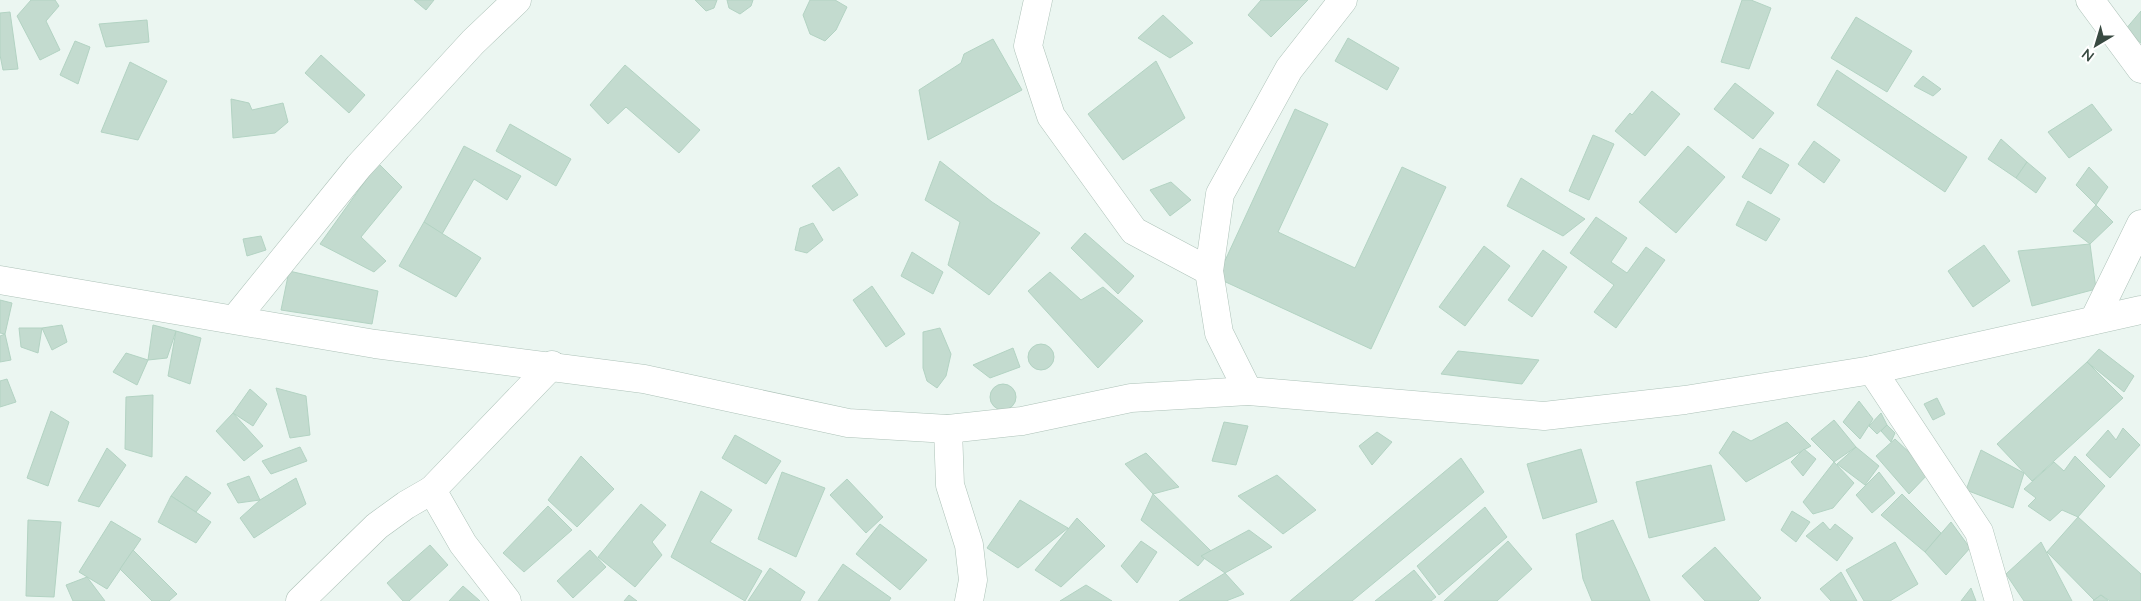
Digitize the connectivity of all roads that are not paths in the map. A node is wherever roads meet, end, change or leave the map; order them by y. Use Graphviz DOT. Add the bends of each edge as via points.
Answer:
graph roads {
  1 [pos="517,0"];
  2 [pos="1038,0"];
  3 [pos="1343,0"];
  4 [pos="2090,0"];
  5 [pos="2141,69"];
  6 [pos="2141,224"];
  7 [pos="1209,271"];
  8 [pos="0,280"];
  9 [pos="2141,310"];
  10 [pos="235,319"];
  11 [pos="2094,320"];
  12 [pos="552,366"];
  13 [pos="1872,370"];
  14 [pos="1248,391"];
  15 [pos="948,429"];
  16 [pos="432,490"];
  17 [pos="300,601"];
  18 [pos="507,601"];
  19 [pos="969,601"];
  20 [pos="1999,601"];
  1 -- 10 [label="street" via="473,42 359,166"];
  2 -- 7 [label="street" via="1028,46 1051,116 1134,231"];
  3 -- 7 [label="street" via="1288,69 1220,194"];
  4 -- 5 [label="street"];
  6 -- 11 [label="street"];
  7 -- 14 [label="street" via="1219,332"];
  8 -- 10 [label="street"];
  9 -- 11 [label="street"];
  10 -- 12 [label="street" via="375,344"];
  11 -- 13 [label="street"];
  12 -- 15 [label="street" via="644,378 848,422"];
  12 -- 16 [label="street"];
  13 -- 14 [label="street" via="1685,400 1544,416"];
  13 -- 20 [label="street" via="1979,532"];
  14 -- 15 [label="street" via="1131,398 1022,420"];
  15 -- 19 [label="street" via="950,485 969,545 973,580"];
  16 -- 17 [label="street" via="377,526"];
  16 -- 18 [label="street" via="462,544"];
}
